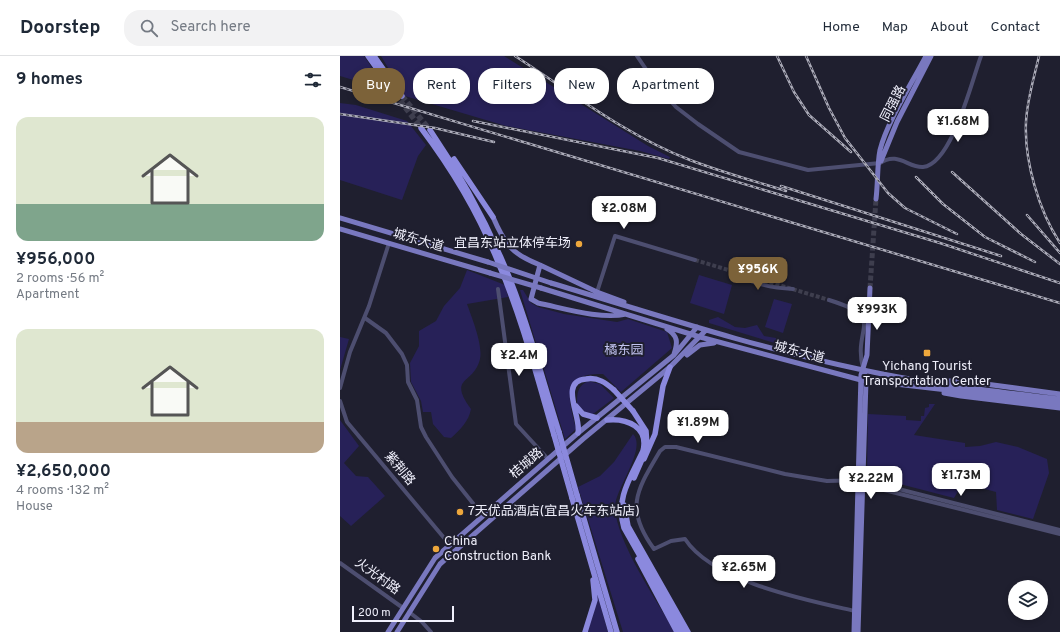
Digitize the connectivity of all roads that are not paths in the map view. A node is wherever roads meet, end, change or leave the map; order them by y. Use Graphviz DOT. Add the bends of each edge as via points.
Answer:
graph roads {
  1 [pos="368,56"];
  2 [pos="374,56"];
  3 [pos="637,56"];
  4 [pos="926,56"];
  5 [pos="931,56"];
  6 [pos="981,56"];
  7 [pos="377,68"];
  8 [pos="382,68"];
  9 [pos="421,128"];
  10 [pos="880,164"];
  11 [pos="876,199"];
  12 [pos="493,217"];
  13 [pos="340,218"];
  14 [pos="340,229"];
  15 [pos="389,243"];
  16 [pos="696,260"];
  17 [pos="540,265"];
  18 [pos="731,271"];
  19 [pos="870,288"];
  20 [pos="498,289"];
  21 [pos="793,289"];
  22 [pos="597,292"];
  23 [pos="829,300"];
  24 [pos="626,314"];
  25 [pos="364,318"];
  26 [pos="677,321"];
  27 [pos="661,325"];
  28 [pos="697,328"];
  29 [pos="706,330"];
  30 [pos="692,334"];
  31 [pos="700,337"];
  32 [pos="721,343"];
  33 [pos="674,355"];
  34 [pos="670,367"];
  35 [pos="864,370"];
  36 [pos="863,380"];
  37 [pos="923,381"];
  38 [pos="340,388"];
  39 [pos="924,388"];
  40 [pos="614,391"];
  41 [pos="1060,394"];
  42 [pos="1060,399"];
  43 [pos="340,401"];
  44 [pos="1060,403"];
  45 [pos="1060,408"];
  46 [pos="632,412"];
  47 [pos="597,418"];
  48 [pos="607,420"];
  49 [pos="578,433"];
  50 [pos="557,434"];
  51 [pos="645,443"];
  52 [pos="548,459"];
  53 [pos="642,462"];
  54 [pos="861,482"];
  55 [pos="575,497"];
  56 [pos="484,516"];
  57 [pos="624,528"];
  58 [pos="1060,530"];
  59 [pos="1060,534"];
  60 [pos="450,545"];
  61 [pos="588,557"];
  62 [pos="340,562"];
  63 [pos="403,608"];
  64 [pos="855,611"];
  65 [pos="409,612"];
  66 [pos="388,632"];
  67 [pos="397,632"];
  68 [pos="431,632"];
  69 [pos="586,632"];
  70 [pos="611,632"];
  71 [pos="618,632"];
  72 [pos="678,632"];
  73 [pos="684,632"];
  74 [pos="688,632"];
  75 [pos="854,632"];
  76 [pos="858,632"];
  1 -- 7 [label="highway"];
  2 -- 8 [label="highway"];
  3 -- 10 [label="street" via="658,87 676,107 739,152 808,170"];
  4 -- 10 [label="main road, 同强路" via="901,102 883,143"];
  5 -- 10 [label="main road, 同强路" via="897,122"];
  6 -- 10 [label="street" via="956,130 933,162 925,167 916,166 903,159 885,160"];
  9 -- 50 [label="highway" via="468,199 498,262"];
  10 -- 11 [label="main road, 同强路"];
  12 -- 17 [label="main road" via="501,236 511,250"];
  12 -- 50 [label="highway" via="447,149 430,130 454,165 502,261 527,328"];
  13 -- 26 [label="main road, 城东大道, bridge"];
  14 -- 15 [label="main road, 城东大道"];
  15 -- 24 [label="main road, 城东大道, bridge"];
  15 -- 25 [label="street"];
  16 -- 22 [label="street" via="615,236"];
  17 -- 22 [label="main road"];
  17 -- 24 [label="main road" via="531,298 534,301 592,313 616,316"];
  18 -- 21 [label="street" via="741,278 777,288"];
  19 -- 35 [label="main road" via="868,355"];
  20 -- 52 [label="street" via="516,424"];
  22 -- 26 [label="main road"];
  23 -- 35 [label="street" via="860,313 864,322 860,356"];
  24 -- 27 [label="main road, 城东大道"];
  25 -- 38 [label="street" via="350,352"];
  25 -- 56 [label="street" via="386,333 402,354 407,365 408,382 417,400 421,427 426,437 452,476"];
  26 -- 28 [label="main road, 城东大道"];
  27 -- 30 [label="main road, 城东大道"];
  27 -- 33 [label="main road" via="676,336"];
  28 -- 29 [label="main road, 城东大道"];
  28 -- 30 [label="main road, 桔城路"];
  29 -- 31 [label="main road, 桔城路"];
  29 -- 35 [label="main road, 城东大道"];
  30 -- 31 [label="main road, 城东大道"];
  30 -- 33 [label="main road, 桔城路"];
  31 -- 32 [label="main road, 城东大道"];
  31 -- 34 [label="main road, 桔城路"];
  32 -- 34 [label="main road" via="700,345"];
  32 -- 36 [label="main road, 城东大道"];
  33 -- 47 [label="main road, 桔城路"];
  34 -- 48 [label="main road, 桔城路"];
  34 -- 53 [label="highway" via="663,386 656,434"];
  35 -- 36 [label="main road"];
  35 -- 37 [label="main road, 城东大道"];
  36 -- 39 [label="main road, 城东大道"];
  36 -- 54 [label="main road"];
  37 -- 41 [label="main road" via="963,381"];
  37 -- 42 [label="main road, 城东大道"];
  39 -- 44 [label="main road, 城东大道"];
  39 -- 45 [label="main road" via="961,396"];
  40 -- 46 [label="highway, bridge"];
  40 -- 47 [label="highway" via="594,380 583,381 576,387 574,394 578,409 583,414"];
  40 -- 49 [label="highway" via="593,378 582,379 576,383 572,395"];
  43 -- 60 [label="street, 紫荆路" via="347,422"];
  46 -- 51 [label="highway" via="643,430"];
  46 -- 53 [label="highway" via="644,428 647,437"];
  47 -- 49 [label="main road, 桔城路"];
  48 -- 51 [label="highway" via="630,422"];
  48 -- 65 [label="main road, 桔城路" via="440,564"];
  49 -- 52 [label="main road, 桔城路"];
  50 -- 55 [label="highway, bridge"];
  51 -- 57 [label="highway" via="622,495 620,513"];
  52 -- 56 [label="main road, 桔城路"];
  53 -- 74 [label="highway" via="626,495 625,518"];
  54 -- 58 [label="street"];
  54 -- 59 [label="street"];
  54 -- 64 [label="main road" via="854,565"];
  54 -- 64 [label="street" via="820,480 785,474 676,446 665,447 660,451 636,497 636,511 654,549 671,541 685,539 691,549 710,563 754,585 800,599"];
  54 -- 76 [label="main road"];
  55 -- 61 [label="highway"];
  55 -- 71 [label="highway"];
  56 -- 60 [label="main road, 桔城路"];
  57 -- 72 [label="highway" via="644,571"];
  57 -- 73 [label="highway"];
  60 -- 63 [label="main road, 桔城路" via="434,558"];
  61 -- 69 [label="highway" via="595,600"];
  61 -- 70 [label="highway"];
  62 -- 63 [label="street, 火光村路"];
  63 -- 66 [label="main road, 桔城路"];
  64 -- 75 [label="main road"];
  65 -- 67 [label="main road, 桔城路"];
  65 -- 68 [label="street"];
}
